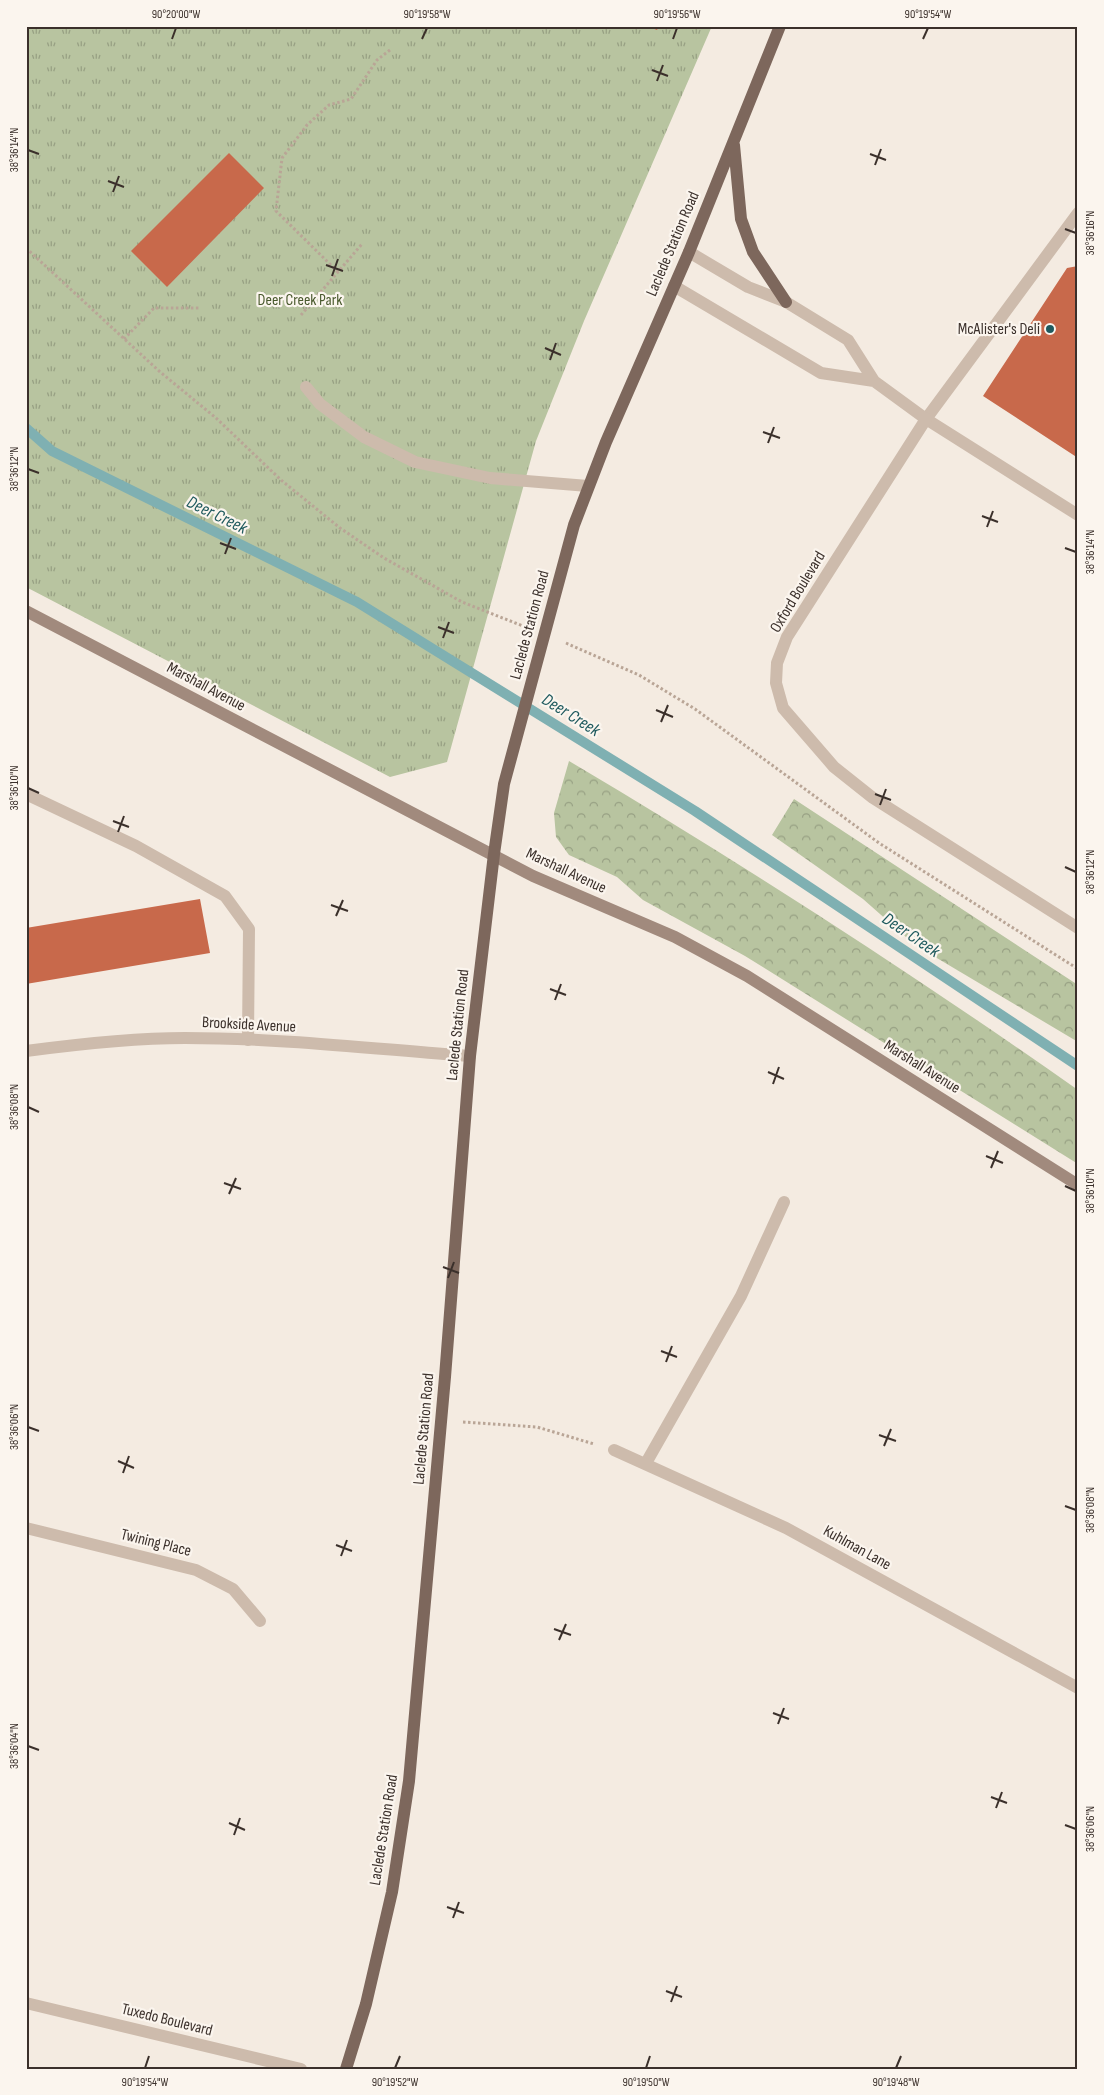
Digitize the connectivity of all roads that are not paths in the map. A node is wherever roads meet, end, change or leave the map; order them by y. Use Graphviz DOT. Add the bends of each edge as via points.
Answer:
graph roads {
  1 [pos="780,26"];
  2 [pos="734,141"];
  3 [pos="1078,212"];
  4 [pos="689,252"];
  5 [pos="674,286"];
  6 [pos="786,302"];
  7 [pos="874,381"];
  8 [pos="306,387"];
  9 [pos="926,419"];
  10 [pos="588,486"];
  11 [pos="1078,515"];
  12 [pos="26,611"];
  13 [pos="26,794"];
  14 [pos="494,854"];
  15 [pos="1078,928"];
  16 [pos="248,1040"];
  17 [pos="26,1051"];
  18 [pos="470,1056"];
  19 [pos="1078,1185"];
  20 [pos="784,1202"];
  21 [pos="614,1450"];
  22 [pos="646,1463"];
  23 [pos="26,1528"];
  24 [pos="260,1621"];
  25 [pos="1078,1688"];
  26 [pos="26,2002"];
  27 [pos="301,2069"];
  28 [pos="346,2069"];
  1 -- 2 [label="main road, Laclede Station Road"];
  2 -- 4 [label="main road, Laclede Station Road"];
  2 -- 6 [label="main road" via="741,219 753,252"];
  3 -- 9 [label="street, Oxford Boulevard"];
  4 -- 5 [label="main road, Laclede Station Road"];
  4 -- 6 [label="street" via="748,287"];
  5 -- 7 [label="street" via="821,373"];
  5 -- 10 [label="main road, Laclede Station Road"];
  6 -- 7 [label="street" via="848,340"];
  7 -- 9 [label="street"];
  8 -- 10 [label="street" via="320,404 364,437 415,462 490,478"];
  9 -- 11 [label="street"];
  9 -- 15 [label="street, Oxford Boulevard" via="787,637 777,663 776,683 783,708 834,767 873,798"];
  10 -- 14 [label="main road, Laclede Station Road" via="574,525 504,784"];
  12 -- 14 [label="street, Marshall Avenue"];
  13 -- 16 [label="street" via="136,846 225,896 249,930"];
  14 -- 18 [label="main road, Laclede Station Road"];
  14 -- 19 [label="street, Marshall Avenue" via="533,876 675,937 747,976"];
  16 -- 17 [label="street, Brookside Avenue" via="102,1041"];
  16 -- 18 [label="street, Brookside Avenue"];
  18 -- 28 [label="main road, Laclede Station Road" via="409,1781 392,1892 366,2004"];
  20 -- 22 [label="street" via="741,1296"];
  21 -- 22 [label="street, Kuhlman Lane"];
  22 -- 25 [label="street, Kuhlman Lane" via="786,1528"];
  23 -- 24 [label="street, Twining Place" via="196,1570 233,1589"];
  26 -- 27 [label="street, Tuxedo Boulevard"];
}
